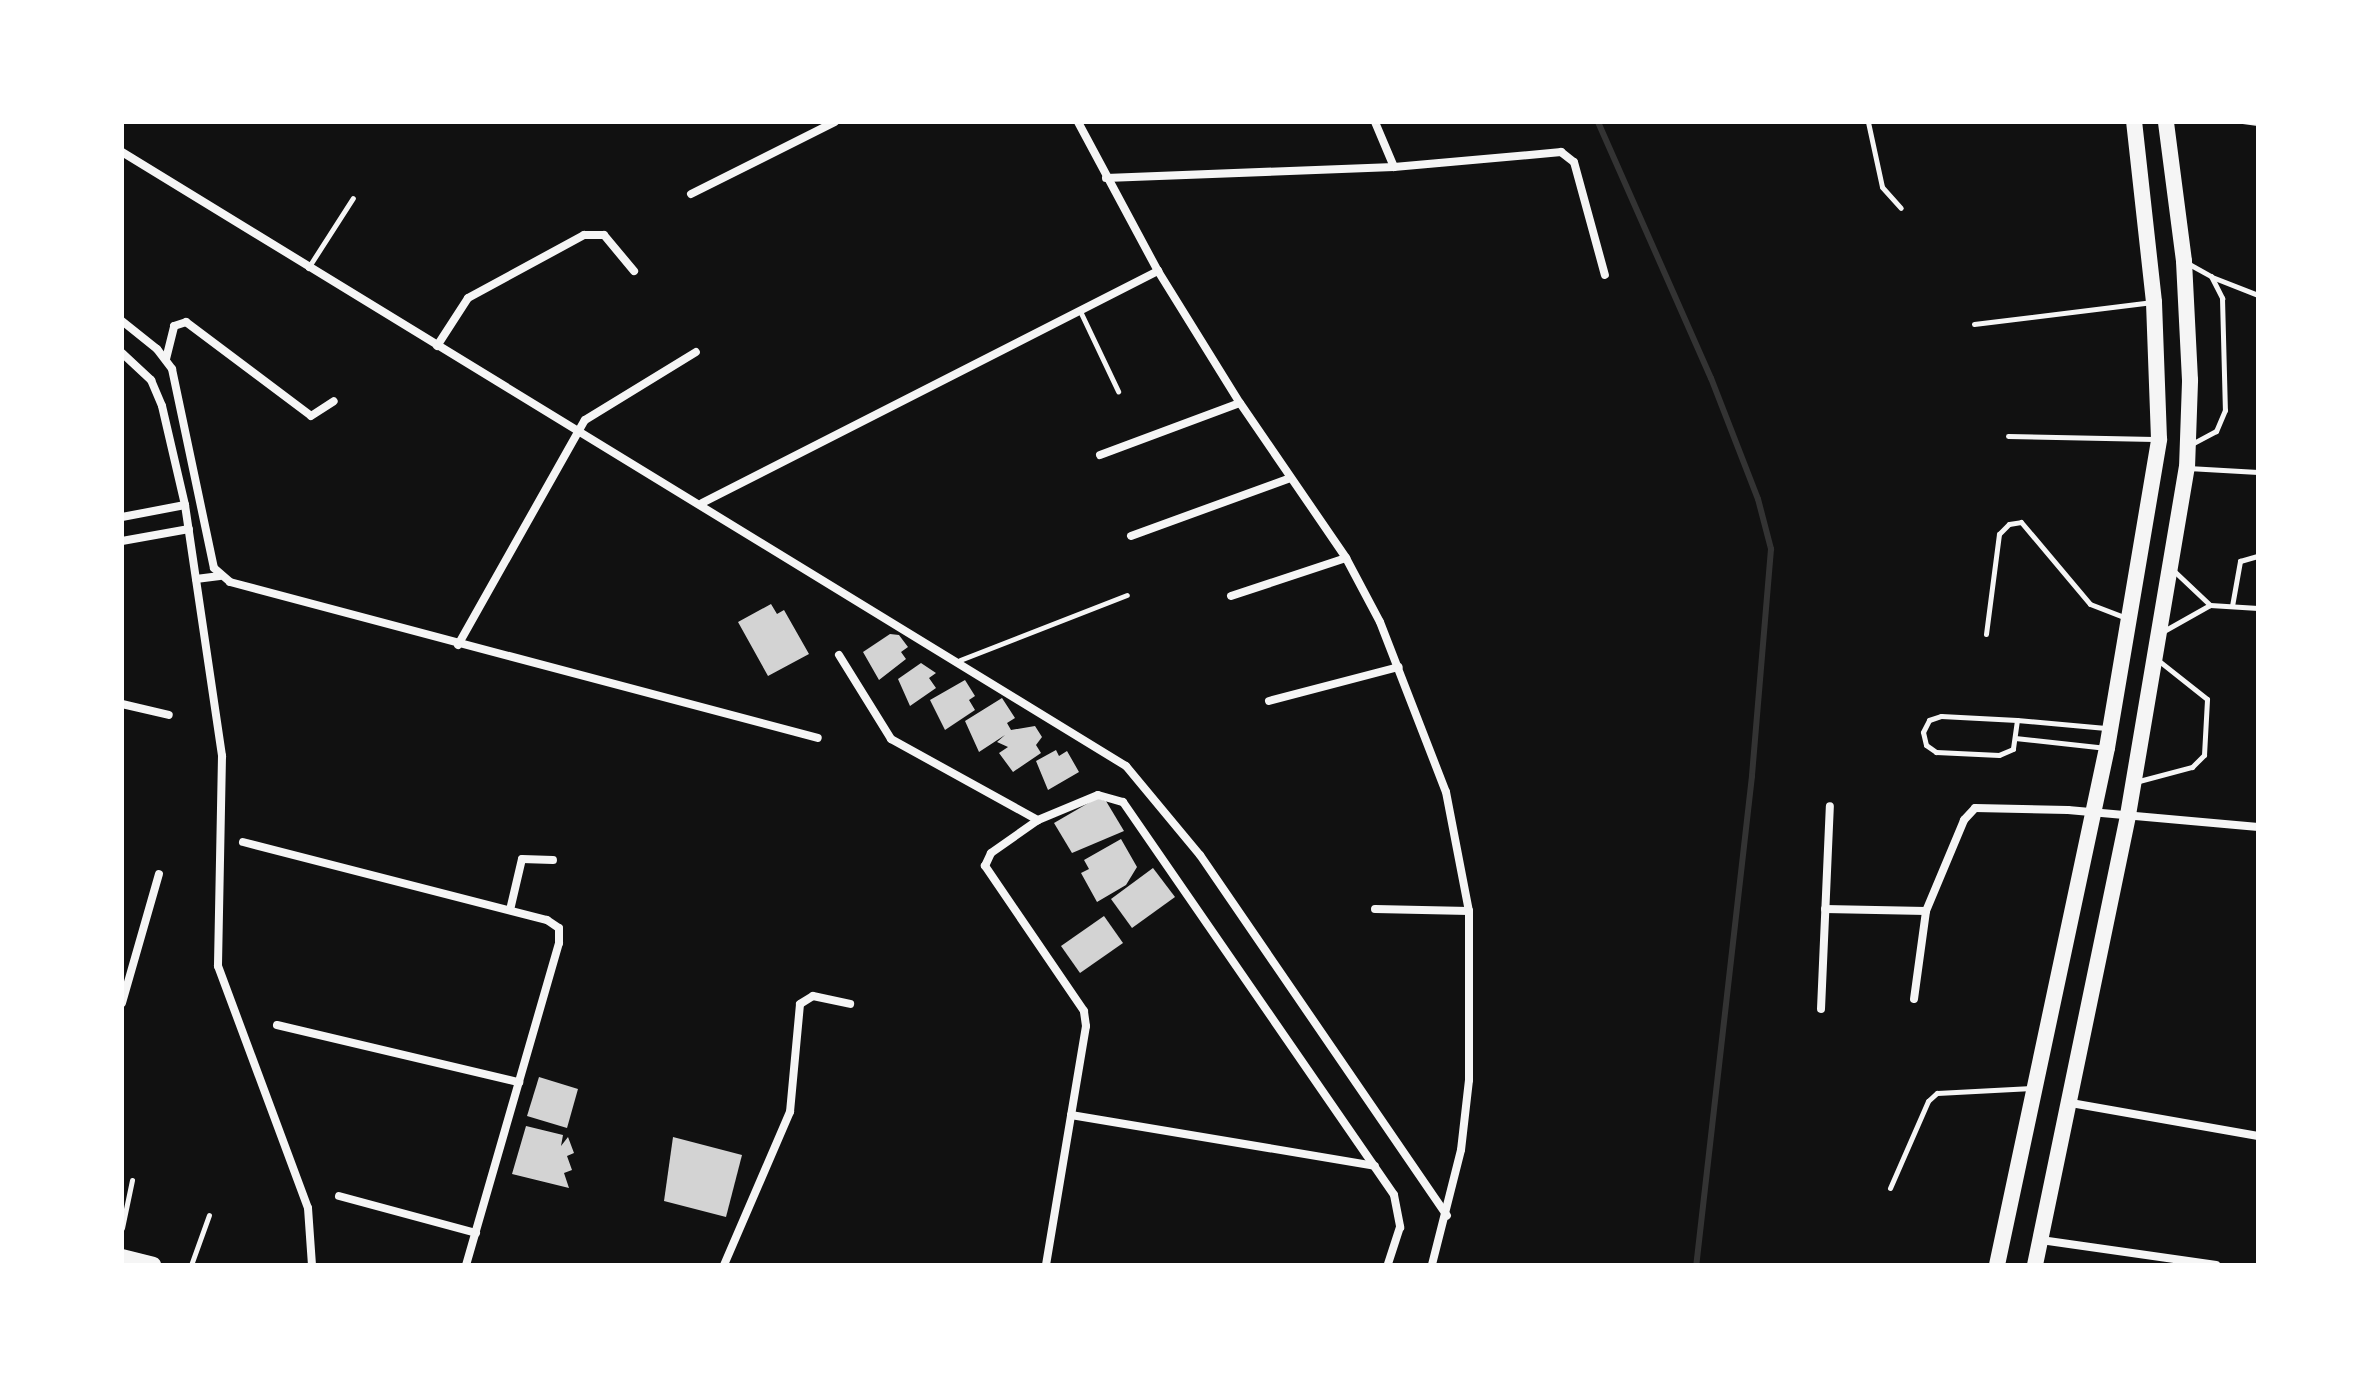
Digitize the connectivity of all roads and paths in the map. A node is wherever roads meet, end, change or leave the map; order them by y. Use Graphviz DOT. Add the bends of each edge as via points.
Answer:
graph roads {
  1 [pos="835,122"];
  2 [pos="1078,122"];
  3 [pos="1375,122"];
  4 [pos="1868,122"];
  5 [pos="2134,122"];
  6 [pos="2166,122"];
  7 [pos="2243,122"];
  8 [pos="2258,124"];
  9 [pos="122,152"];
  10 [pos="1394,167"];
  11 [pos="1106,178"];
  12 [pos="691,194"];
  13 [pos="353,198"];
  14 [pos="1901,208"];
  15 [pos="2184,261"];
  16 [pos="308,268"];
  17 [pos="634,271"];
  18 [pos="1158,271"];
  19 [pos="1605,275"];
  20 [pos="2211,276"];
  21 [pos="2258,295"];
  22 [pos="2154,302"];
  23 [pos="1080,311"];
  24 [pos="122,321"];
  25 [pos="1974,324"];
  26 [pos="437,346"];
  27 [pos="696,352"];
  28 [pos="122,353"];
  29 [pos="166,359"];
  30 [pos="1118,391"];
  31 [pos="334,401"];
  32 [pos="1240,403"];
  33 [pos="579,431"];
  34 [pos="2008,436"];
  35 [pos="2159,439"];
  36 [pos="2189,446"];
  37 [pos="1100,455"];
  38 [pos="2187,468"];
  39 [pos="2258,472"];
  40 [pos="1290,478"];
  41 [pos="702,503"];
  42 [pos="185,505"];
  43 [pos="122,517"];
  44 [pos="189,529"];
  45 [pos="1131,536"];
  46 [pos="122,541"];
  47 [pos="2258,556"];
  48 [pos="1346,558"];
  49 [pos="2173,570"];
  50 [pos="220,576"];
  51 [pos="196,579"];
  52 [pos="1127,595"];
  53 [pos="1231,596"];
  54 [pos="2210,605"];
  55 [pos="2232,606"];
  56 [pos="2258,608"];
  57 [pos="2132,619"];
  58 [pos="2161,632"];
  59 [pos="1986,634"];
  60 [pos="458,645"];
  61 [pos="839,655"];
  62 [pos="2156,659"];
  63 [pos="960,660"];
  64 [pos="1399,667"];
  65 [pos="1269,701"];
  66 [pos="122,704"];
  67 [pos="169,715"];
  68 [pos="2017,720"];
  69 [pos="2111,729"];
  70 [pos="818,738"];
  71 [pos="2015,738"];
  72 [pos="2107,748"];
  73 [pos="2134,782"];
  74 [pos="1830,806"];
  75 [pos="2094,812"];
  76 [pos="2128,815"];
  77 [pos="1038,820"];
  78 [pos="2258,827"];
  79 [pos="243,842"];
  80 [pos="553,860"];
  81 [pos="159,874"];
  82 [pos="1375,909"];
  83 [pos="1825,909"];
  84 [pos="510,910"];
  85 [pos="1469,911"];
  86 [pos="1926,911"];
  87 [pos="1914,999"];
  88 [pos="122,1003"];
  89 [pos="850,1004"];
  90 [pos="1821,1009"];
  91 [pos="277,1025"];
  92 [pos="519,1082"];
  93 [pos="2033,1088"];
  94 [pos="2071,1103"];
  95 [pos="1071,1115"];
  96 [pos="2258,1136"];
  97 [pos="1375,1166"];
  98 [pos="132,1180"];
  99 [pos="1890,1188"];
  100 [pos="339,1196"];
  101 [pos="209,1215"];
  102 [pos="1447,1216"];
  103 [pos="122,1228"];
  104 [pos="476,1233"];
  105 [pos="2041,1240"];
  106 [pos="122,1257"];
  107 [pos="1047,1264"];
  108 [pos="153,1265"];
  109 [pos="191,1265"];
  110 [pos="312,1265"];
  111 [pos="466,1265"];
  112 [pos="724,1265"];
  113 [pos="1058,1265"];
  114 [pos="1388,1265"];
  115 [pos="1432,1265"];
  116 [pos="1997,1265"];
  117 [pos="2035,1265"];
  118 [pos="2216,1265"];
  1 -- 12 [label="street"];
  2 -- 11 [label="street"];
  3 -- 10 [label="street"];
  4 -- 14 [label="lane" via="1882,187"];
  5 -- 22 [label="main road"];
  6 -- 15 [label="main road"];
  7 -- 8 [label="path"];
  9 -- 16 [label="street"];
  10 -- 11 [label="street"];
  10 -- 19 [label="street" via="1561,152 1574,162"];
  11 -- 18 [label="street"];
  13 -- 16 [label="lane"];
  15 -- 20 [label="lane"];
  15 -- 36 [label="main road"];
  16 -- 26 [label="street"];
  17 -- 26 [label="street" via="604,235 584,235 468,298"];
  18 -- 23 [label="street"];
  18 -- 32 [label="street"];
  20 -- 21 [label="lane"];
  20 -- 36 [label="lane" via="2224,316 2225,410 2216,431"];
  22 -- 25 [label="lane"];
  22 -- 35 [label="main road"];
  23 -- 30 [label="lane"];
  23 -- 41 [label="street"];
  24 -- 29 [label="street"];
  26 -- 33 [label="street"];
  27 -- 33 [label="street" via="597,410"];
  28 -- 42 [label="street" via="151,380 162,406"];
  29 -- 31 [label="street" via="174,326 186,322 311,416"];
  29 -- 50 [label="street"];
  32 -- 37 [label="street"];
  32 -- 40 [label="street"];
  33 -- 41 [label="street"];
  33 -- 60 [label="street"];
  34 -- 35 [label="lane"];
  35 -- 57 [label="main road"];
  36 -- 38 [label="main road"];
  38 -- 39 [label="lane"];
  38 -- 49 [label="main road"];
  40 -- 45 [label="street"];
  40 -- 48 [label="street"];
  41 -- 63 [label="street"];
  42 -- 43 [label="street"];
  42 -- 44 [label="street"];
  44 -- 46 [label="street"];
  44 -- 51 [label="street"];
  47 -- 55 [label="lane" via="2240,561"];
  48 -- 53 [label="street"];
  48 -- 64 [label="street"];
  49 -- 54 [label="lane"];
  49 -- 58 [label="main road"];
  50 -- 51 [label="street"];
  50 -- 60 [label="street"];
  51 -- 110 [label="street" via="222,769 218,966 308,1208"];
  52 -- 63 [label="lane"];
  54 -- 55 [label="lane"];
  54 -- 58 [label="lane"];
  55 -- 56 [label="lane"];
  57 -- 59 [label="lane" via="2105,614 2090,604 2033,530 2021,522 1999,534"];
  57 -- 69 [label="main road"];
  58 -- 62 [label="main road"];
  60 -- 70 [label="street"];
  61 -- 77 [label="street" via="891,739"];
  62 -- 73 [label="main road"];
  62 -- 73 [label="lane" via="2207,699 2204,755 2192,767"];
  63 -- 102 [label="street" via="1134,773 1200,855"];
  64 -- 65 [label="street"];
  64 -- 85 [label="street" via="1446,792"];
  66 -- 67 [label="street"];
  68 -- 69 [label="lane"];
  68 -- 71 [label="lane"];
  68 -- 71 [label="lane" via="1941,716 1929,720 1923,732 1926,745 1936,752 1999,755 2013,749"];
  69 -- 72 [label="main road"];
  71 -- 72 [label="lane"];
  72 -- 75 [label="main road"];
  73 -- 76 [label="main road"];
  74 -- 83 [label="street"];
  75 -- 76 [label="street"];
  75 -- 86 [label="street" via="1975,808 1964,820"];
  75 -- 93 [label="main road"];
  76 -- 78 [label="street"];
  76 -- 94 [label="main road"];
  77 -- 95 [label="street" via="991,853 985,866 1084,1011"];
  77 -- 97 [label="street" via="1098,795 1123,802"];
  79 -- 84 [label="street"];
  80 -- 84 [label="street" via="522,859"];
  81 -- 88 [label="street"];
  82 -- 85 [label="street"];
  83 -- 86 [label="street"];
  83 -- 90 [label="street"];
  84 -- 92 [label="street" via="559,928"];
  85 -- 102 [label="street" via="1469,1080"];
  86 -- 87 [label="street"];
  89 -- 112 [label="street" via="805,998 800,1004 790,1112"];
  91 -- 92 [label="street"];
  92 -- 104 [label="street"];
  93 -- 99 [label="lane" via="1937,1093 1928,1101"];
  93 -- 116 [label="main road"];
  94 -- 96 [label="street"];
  94 -- 105 [label="main road"];
  95 -- 97 [label="street"];
  95 -- 107 [label="street"];
  97 -- 114 [label="street" via="1400,1210"];
  98 -- 103 [label="lane"];
  100 -- 104 [label="street"];
  101 -- 109 [label="lane"];
  102 -- 115 [label="street"];
  104 -- 111 [label="street"];
  105 -- 117 [label="main road"];
  105 -- 118 [label="street"];
  106 -- 108 [label="main road"];
  107 -- 113 [label="street"];
}
